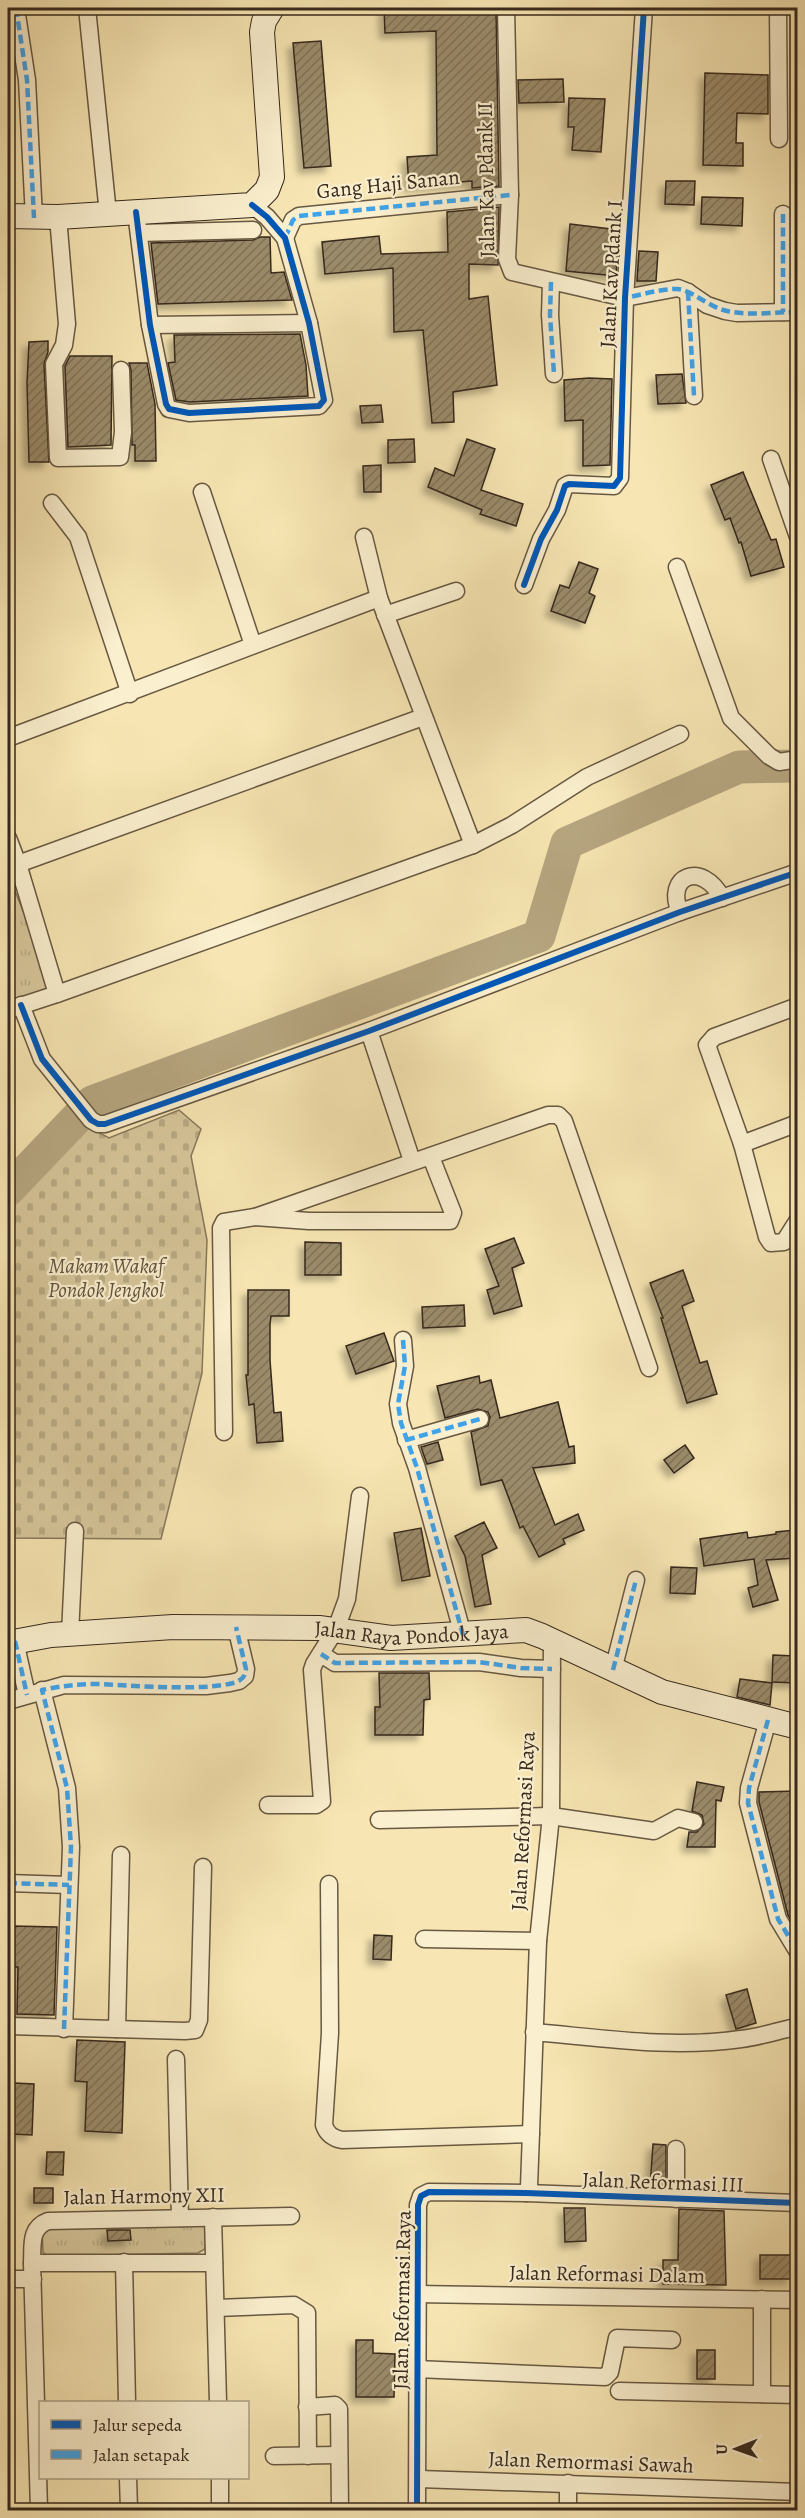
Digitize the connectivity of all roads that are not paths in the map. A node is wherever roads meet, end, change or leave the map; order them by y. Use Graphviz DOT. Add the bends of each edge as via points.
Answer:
graph roads {
  1 [pos="16,8"];
  2 [pos="87,8"];
  3 [pos="272,8"];
  4 [pos="506,8"];
  5 [pos="644,8"];
  6 [pos="778,8"];
  7 [pos="779,139"];
  8 [pos="510,195"];
  9 [pos="252,205"];
  10 [pos="108,214"];
  11 [pos="783,214"];
  12 [pos="8,216"];
  13 [pos="34,218"];
  14 [pos="58,218"];
  15 [pos="138,223"];
  16 [pos="253,230"];
  17 [pos="285,238"];
  18 [pos="551,282"];
  19 [pos="688,292"];
  20 [pos="625,298"];
  21 [pos="790,312"];
  22 [pos="309,323"];
  23 [pos="150,325"];
  24 [pos="121,370"];
  25 [pos="554,374"];
  26 [pos="694,396"];
  27 [pos="771,459"];
  28 [pos="202,492"];
  29 [pos="52,502"];
  30 [pos="364,537"];
  31 [pos="798,537"];
  32 [pos="677,567"];
  33 [pos="524,585"];
  34 [pos="456,591"];
  35 [pos="379,598"];
  36 [pos="385,615"];
  37 [pos="253,645"];
  38 [pos="130,694"];
  39 [pos="423,717"];
  40 [pos="680,734"];
  41 [pos="8,738"];
  42 [pos="798,759"];
  43 [pos="8,838"];
  44 [pos="473,845"];
  45 [pos="18,864"];
  46 [pos="798,872"];
  47 [pos="722,898"];
  48 [pos="680,912"];
  49 [pos="57,994"];
  50 [pos="798,1006"];
  51 [pos="14,1007"];
  52 [pos="369,1030"];
  53 [pos="798,1123"];
  54 [pos="742,1144"];
  55 [pos="431,1157"];
  56 [pos="412,1161"];
  57 [pos="255,1217"];
  58 [pos="798,1220"];
  59 [pos="403,1340"];
  60 [pos="649,1368"];
  61 [pos="480,1419"];
  62 [pos="224,1432"];
  63 [pos="406,1440"];
  64 [pos="360,1496"];
  65 [pos="75,1531"];
  66 [pos="636,1580"];
  67 [pos="236,1627"];
  68 [pos="336,1629"];
  69 [pos="70,1634"];
  70 [pos="463,1635"];
  71 [pos="547,1639"];
  72 [pos="11,1642"];
  73 [pos="321,1654"];
  74 [pos="552,1670"];
  75 [pos="614,1670"];
  76 [pos="35,1692"];
  77 [pos="8,1701"];
  78 [pos="768,1720"];
  79 [pos="798,1727"];
  80 [pos="268,1806"];
  81 [pos="550,1816"];
  82 [pos="379,1820"];
  83 [pos="694,1822"];
  84 [pos="121,1855"];
  85 [pos="203,1867"];
  86 [pos="8,1883"];
  87 [pos="328,1884"];
  88 [pos="69,1885"];
  89 [pos="424,1939"];
  90 [pos="538,1941"];
  91 [pos="798,1952"];
  92 [pos="8,2026"];
  93 [pos="790,2028"];
  94 [pos="64,2029"];
  95 [pos="117,2029"];
  96 [pos="534,2032"];
  97 [pos="176,2059"];
  98 [pos="531,2134"];
  99 [pos="676,2149"];
  100 [pos="526,2193"];
  101 [pos="676,2199"];
  102 [pos="798,2203"];
  103 [pos="291,2216"];
  104 [pos="213,2217"];
  105 [pos="180,2218"];
  106 [pos="124,2262"];
  107 [pos="214,2263"];
  108 [pos="33,2271"];
  109 [pos="8,2279"];
  110 [pos="416,2294"];
  111 [pos="762,2299"];
  112 [pos="798,2300"];
  113 [pos="216,2308"];
  114 [pos="672,2340"];
  115 [pos="416,2369"];
  116 [pos="620,2391"];
  117 [pos="762,2394"];
  118 [pos="798,2395"];
  119 [pos="127,2401"];
  120 [pos="218,2401"];
  121 [pos="307,2407"];
  122 [pos="338,2455"];
  123 [pos="274,2456"];
  124 [pos="308,2456"];
  125 [pos="128,2479"];
  126 [pos="219,2479"];
  127 [pos="418,2479"];
  128 [pos="568,2483"];
  129 [pos="798,2492"];
  130 [pos="39,2511"];
  131 [pos="129,2511"];
  132 [pos="220,2511"];
  133 [pos="340,2511"];
  134 [pos="417,2511"];
  135 [pos="568,2511"];
  1 -- 13 [label="street" via="27,80"];
  2 -- 10 [label="street"];
  3 -- 9 [label="main road" via="262,32 272,177 267,190"];
  4 -- 8 [label="street, Jalan Kav Pdank II"];
  5 -- 20 [label="street, Jalan Kav Pdank I"];
  6 -- 7 [label="street"];
  8 -- 17 [label="street, Gang Haji Sanan" via="299,216 292,220"];
  8 -- 18 [label="street, Jalan Kav Pdank II" via="509,266 517,275"];
  9 -- 15 [label="main road"];
  9 -- 17 [label="street"];
  10 -- 14 [label="main road"];
  10 -- 15 [label="main road"];
  11 -- 21 [label="street"];
  12 -- 13 [label="main road"];
  13 -- 14 [label="main road"];
  14 -- 24 [label="street" via="66,324 64,345 54,364 58,458 120,457"];
  15 -- 16 [label="street"];
  15 -- 23 [label="street"];
  17 -- 22 [label="street"];
  18 -- 20 [label="street, Jalan Kav Pdank II"];
  18 -- 25 [label="street"];
  19 -- 20 [label="street, Jalan Kav Pdank II" via="678,288"];
  19 -- 21 [label="street, Jalan Kav Pdank II" via="725,311"];
  19 -- 26 [label="street"];
  20 -- 33 [label="street, Jalan Kav Pdank I" via="620,478 614,486 565,486"];
  22 -- 23 [label="street"];
  22 -- 23 [label="street" via="322,403 189,413 169,409 166,404"];
  27 -- 31 [label="street"];
  28 -- 37 [label="street"];
  29 -- 38 [label="street" via="78,537"];
  30 -- 35 [label="street"];
  32 -- 42 [label="street" via="731,718 769,756 779,762"];
  34 -- 36 [label="street"];
  35 -- 36 [label="street"];
  35 -- 37 [label="street"];
  36 -- 39 [label="street"];
  37 -- 38 [label="street"];
  38 -- 41 [label="street"];
  39 -- 44 [label="street"];
  39 -- 45 [label="street"];
  40 -- 44 [label="street" via="587,777"];
  43 -- 45 [label="street"];
  44 -- 49 [label="street"];
  45 -- 49 [label="street"];
  46 -- 47 [label="street"];
  47 -- 48 [label="street"];
  47 -- 48 [label="street" via="711,881 690,875 681,880 677,890"];
  48 -- 52 [label="street"];
  49 -- 51 [label="street"];
  50 -- 54 [label="street" via="709,1040 708,1048"];
  51 -- 52 [label="street" via="51,1072 98,1124"];
  52 -- 56 [label="street"];
  53 -- 54 [label="street"];
  54 -- 58 [label="street" via="771,1243 784,1242"];
  55 -- 56 [label="street"];
  55 -- 57 [label="street" via="453,1213 450,1221"];
  55 -- 60 [label="street" via="548,1115 558,1115 564,1121"];
  56 -- 57 [label="street"];
  57 -- 62 [label="street" via="230,1220 221,1228"];
  59 -- 63 [label="street" via="405,1366 398,1404"];
  61 -- 63 [label="street"];
  63 -- 70 [label="street"];
  64 -- 68 [label="street" via="347,1599"];
  65 -- 69 [label="street"];
  66 -- 75 [label="street"];
  67 -- 68 [label="main road, Jalan Raya Pondok Jaya"];
  67 -- 69 [label="main road, Jalan Raya Pondok Jaya"];
  67 -- 76 [label="street" via="246,1669 239,1681 206,1686 64,1685"];
  68 -- 70 [label="main road, Jalan Raya Pondok Jaya" via="391,1638"];
  68 -- 73 [label="street"];
  69 -- 72 [label="main road, Jalan Raya Pondok Jaya"];
  70 -- 71 [label="main road, Jalan Raya Pondok Jaya" via="526,1630"];
  71 -- 74 [label="street, Jalan Reformasi Raya"];
  71 -- 75 [label="main road, Jalan Raya Pondok Jaya"];
  72 -- 76 [label="street"];
  73 -- 74 [label="street" via="335,1663 479,1662"];
  73 -- 80 [label="street" via="312,1670 322,1801 316,1805"];
  74 -- 81 [label="street, Jalan Reformasi Raya"];
  75 -- 78 [label="main road, Jalan Raya Pondok Jaya" via="684,1700"];
  76 -- 77 [label="street"];
  76 -- 88 [label="street" via="67,1788"];
  78 -- 79 [label="main road, Jalan Raya Pondok Jaya"];
  78 -- 91 [label="street" via="748,1803 778,1919"];
  81 -- 82 [label="street"];
  81 -- 83 [label="street" via="654,1831 678,1818"];
  81 -- 90 [label="street, Jalan Reformasi Raya"];
  84 -- 95 [label="street"];
  85 -- 95 [label="street" via="199,2020 195,2030"];
  86 -- 88 [label="street"];
  87 -- 98 [label="street" via="330,2033 324,2125 327,2133 342,2140"];
  88 -- 94 [label="street"];
  89 -- 90 [label="street"];
  90 -- 96 [label="street, Jalan Reformasi Raya"];
  92 -- 94 [label="street"];
  93 -- 96 [label="street" via="743,2039 699,2043 644,2043"];
  94 -- 95 [label="street"];
  96 -- 98 [label="street, Jalan Reformasi Raya"];
  97 -- 105 [label="street"];
  98 -- 100 [label="street, Jalan Reformasi Raya"];
  99 -- 101 [label="street"];
  100 -- 101 [label="street, Jalan Reformasi III"];
  100 -- 110 [label="street, Jalan Reformasi Raya" via="429,2192 421,2196"];
  101 -- 102 [label="street, Jalan Reformasi III"];
  103 -- 104 [label="street, Jalan Harmony XII"];
  104 -- 105 [label="street, Jalan Harmony XII"];
  104 -- 107 [label="street"];
  105 -- 108 [label="street, Jalan Harmony XII" via="48,2221 34,2232"];
  106 -- 107 [label="street"];
  106 -- 108 [label="street"];
  106 -- 119 [label="street"];
  107 -- 113 [label="street"];
  108 -- 109 [label="street"];
  108 -- 130 [label="street, Jalan Harmony XII"];
  110 -- 111 [label="street, Jalan Reformasi Dalam"];
  110 -- 115 [label="street, Jalan Reformasi Raya"];
  111 -- 112 [label="street, Jalan Reformasi Dalam"];
  111 -- 117 [label="street"];
  113 -- 120 [label="street"];
  113 -- 121 [label="street" via="294,2305 307,2313"];
  114 -- 115 [label="street" via="617,2338 610,2372 605,2377"];
  115 -- 127 [label="street, Jalan Reformasi Raya"];
  116 -- 117 [label="street"];
  117 -- 118 [label="street"];
  121 -- 122 [label="street" via="338,2407"];
  121 -- 124 [label="street"];
  122 -- 124 [label="street"];
  122 -- 133 [label="street"];
  123 -- 124 [label="street"];
  125 -- 131 [label="street"];
  126 -- 132 [label="street"];
  127 -- 128 [label="street, Jalan Remormasi Sawah"];
  127 -- 134 [label="street, Jalan Reformasi Raya"];
  128 -- 129 [label="street, Jalan Remormasi Sawah"];
  128 -- 135 [label="street"];
}
